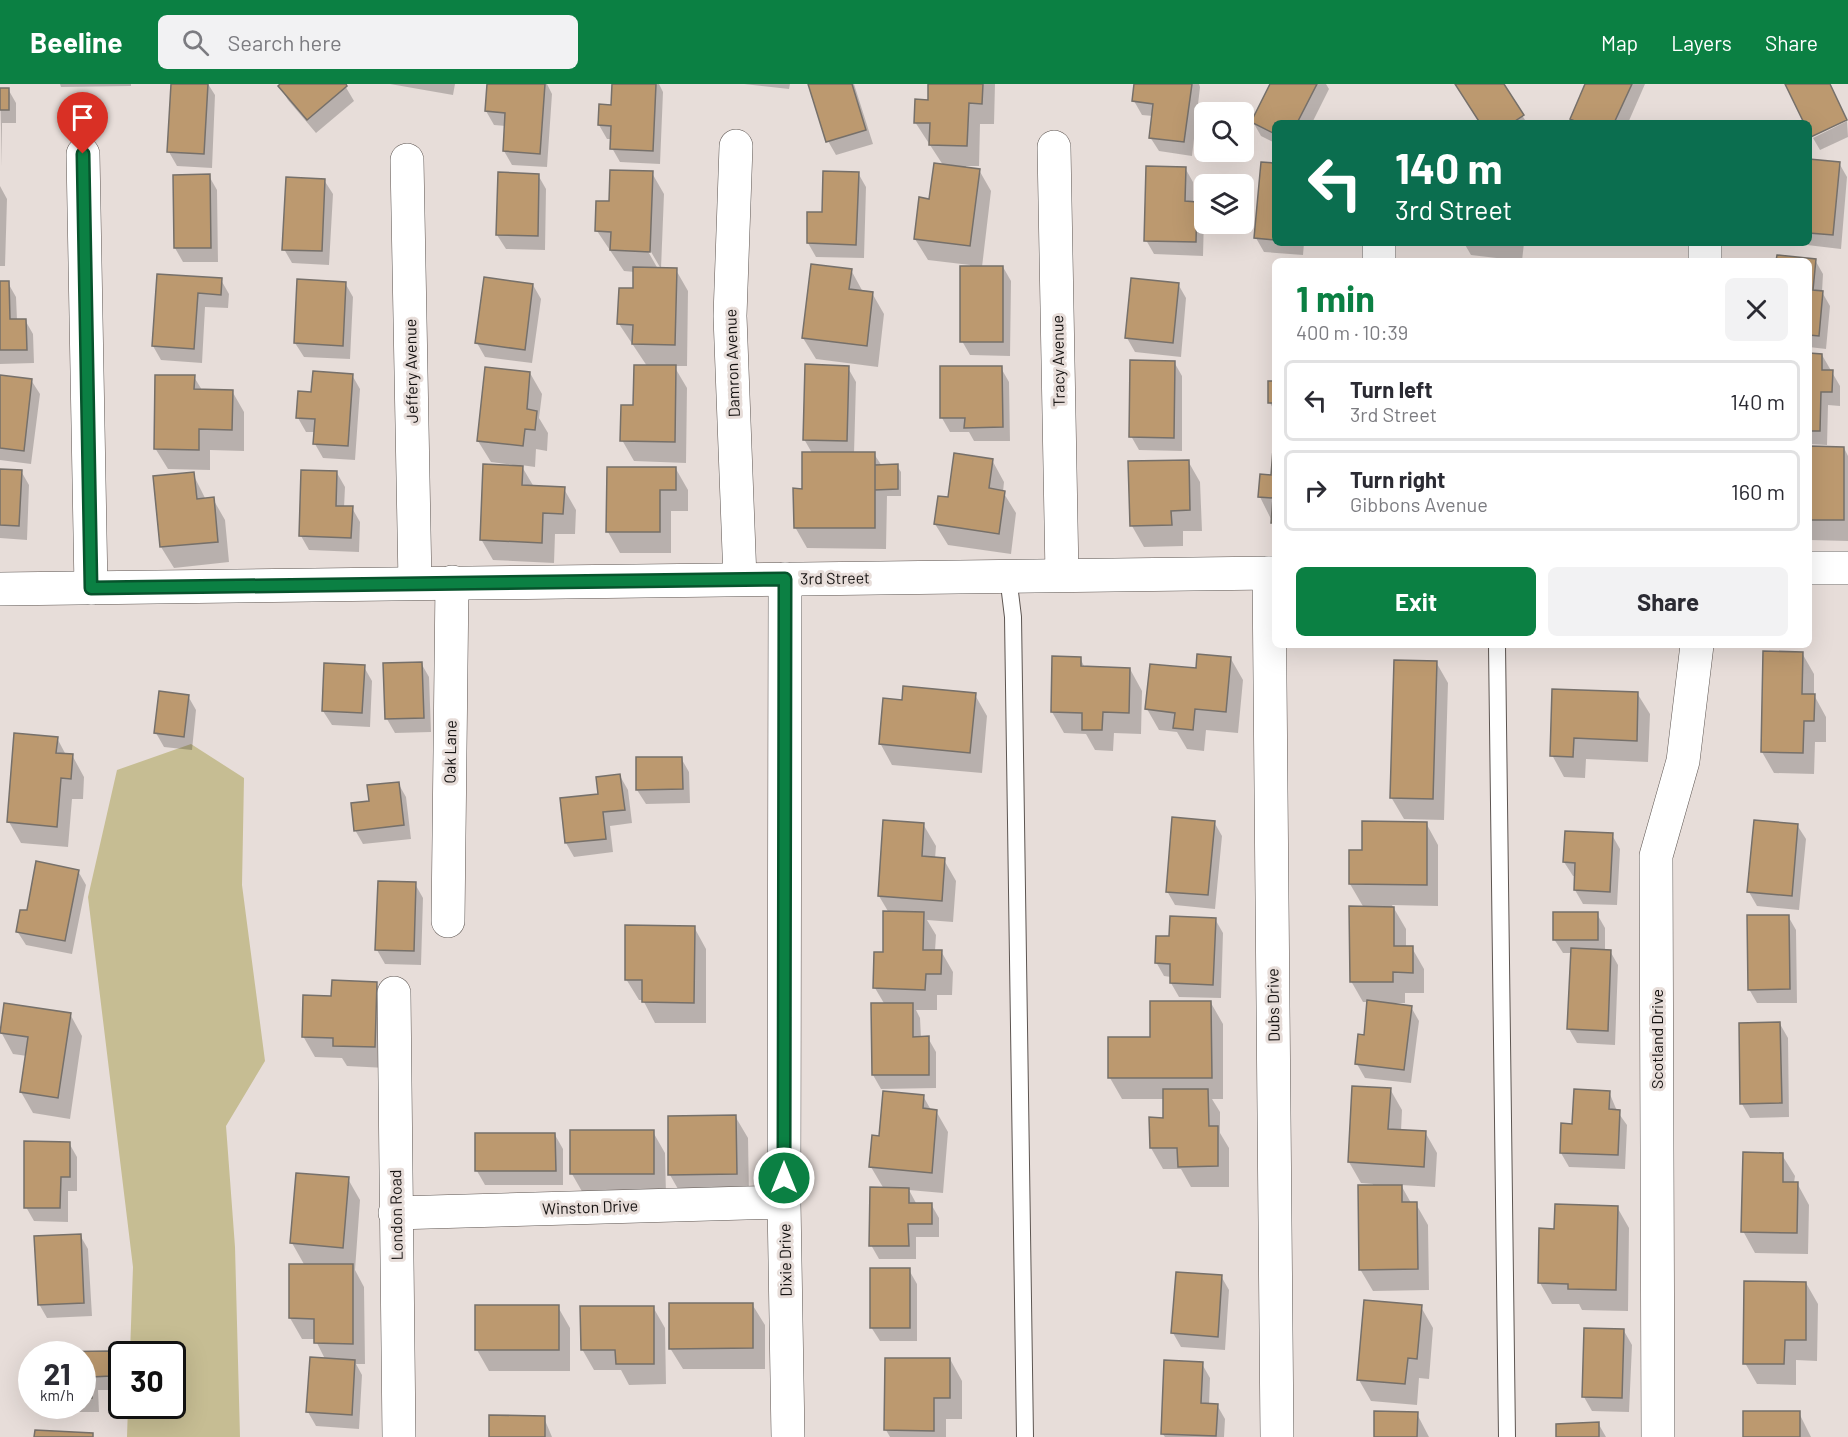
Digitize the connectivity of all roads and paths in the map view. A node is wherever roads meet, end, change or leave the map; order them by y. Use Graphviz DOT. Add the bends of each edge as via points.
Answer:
graph roads {
  1 [pos="736,146"];
  2 [pos="1054,147"];
  3 [pos="83,154"];
  4 [pos="407,160"];
  5 [pos="1812,568"];
  6 [pos="1848,568"];
  7 [pos="1272,573"];
  8 [pos="1062,575"];
  9 [pos="1008,576"];
  10 [pos="740,579"];
  11 [pos="785,579"];
  12 [pos="452,582"];
  13 [pos="414,583"];
  14 [pos="91,588"];
  15 [pos="0,589"];
  16 [pos="1272,648"];
  17 [pos="1497,648"];
  18 [pos="1697,648"];
  19 [pos="448,921"];
  20 [pos="394,993"];
  21 [pos="784,1202"];
  22 [pos="395,1213"];
  23 [pos="399,1437"];
  24 [pos="788,1437"];
  25 [pos="1025,1437"];
  26 [pos="1277,1437"];
  27 [pos="1507,1437"];
  28 [pos="1658,1437"];
  1 -- 10 [label="street, Damron Avenue" via="730,316"];
  2 -- 8 [label="street, Tracy Avenue"];
  3 -- 14 [label="street"];
  4 -- 13 [label="street, Jeffery Avenue"];
  5 -- 6 [label="street"];
  7 -- 8 [label="street, 3rd Street"];
  8 -- 9 [label="street, 3rd Street"];
  9 -- 11 [label="street, 3rd Street"];
  9 -- 25 [label="lane" via="1013,617"];
  10 -- 11 [label="street, 3rd Street"];
  10 -- 12 [label="street, 3rd Street"];
  11 -- 21 [label="street, Dixie Drive"];
  12 -- 13 [label="street, 3rd Street"];
  12 -- 19 [label="street, Oak Lane"];
  13 -- 14 [label="street, 3rd Street"];
  14 -- 15 [label="street, 3rd Street"];
  16 -- 26 [label="street, Dubs Drive"];
  17 -- 27 [label="lane"];
  18 -- 28 [label="street, Scotland Drive" via="1683,761 1656,856"];
  20 -- 22 [label="street, London Road"];
  21 -- 22 [label="street, Winston Drive"];
  21 -- 24 [label="street, Dixie Drive"];
  22 -- 23 [label="street, London Road"];
}
